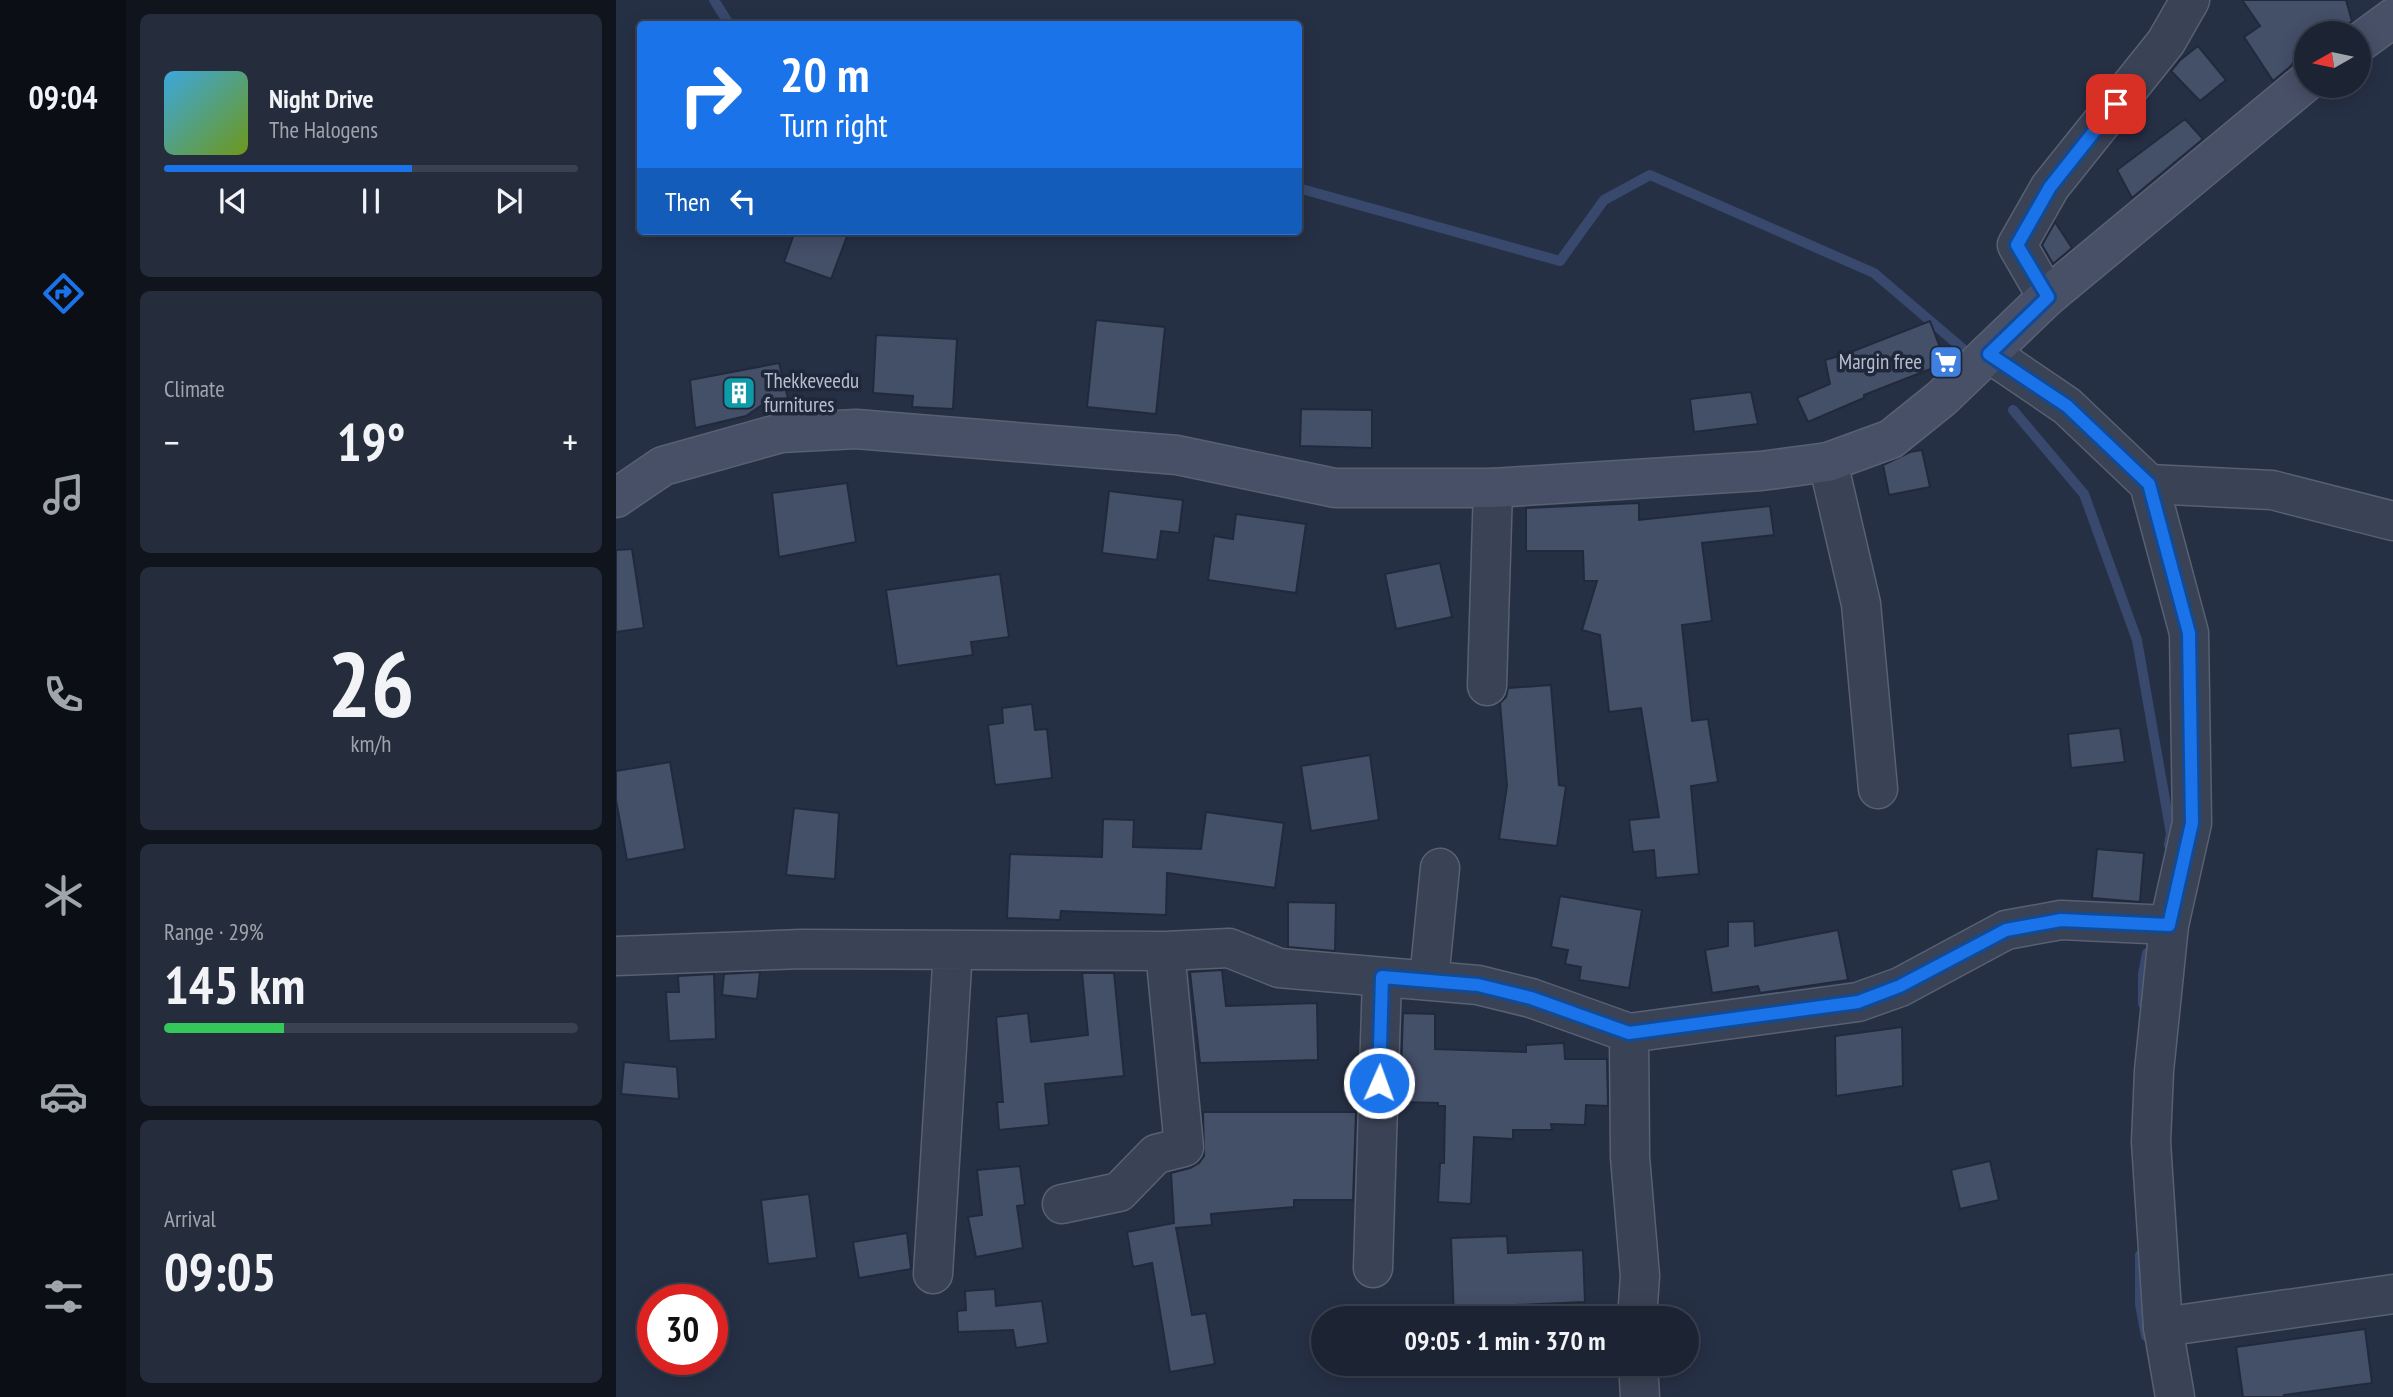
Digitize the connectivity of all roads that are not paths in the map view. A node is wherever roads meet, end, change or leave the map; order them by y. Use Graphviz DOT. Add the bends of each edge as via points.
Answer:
graph roads {
  1 [pos="2190,0"];
  2 [pos="2393,18"];
  3 [pos="2371,34"];
  4 [pos="2294,92"];
  5 [pos="2048,297"];
  6 [pos="1989,354"];
  7 [pos="1828,462"];
  8 [pos="2149,484"];
  9 [pos="1493,488"];
  10 [pos="616,498"];
  11 [pos="2393,521"];
  12 [pos="1487,686"];
  13 [pos="1878,789"];
  14 [pos="1440,868"];
  15 [pos="2169,925"];
  16 [pos="953,950"];
  17 [pos="1165,951"];
  18 [pos="616,956"];
  19 [pos="1382,977"];
  20 [pos="1429,980"];
  21 [pos="1629,1033"];
  22 [pos="1062,1204"];
  23 [pos="1373,1268"];
  24 [pos="933,1274"];
  25 [pos="2393,1294"];
  26 [pos="1638,1306"];
  27 [pos="2163,1327"];
  28 [pos="1639,1376"];
  29 [pos="1640,1397"];
  30 [pos="2175,1397"];
  1 -- 5 [label="street" via="2166,42 2050,187 2017,245"];
  2 -- 3 [label="main road"];
  4 -- 5 [label="main road"];
  5 -- 6 [label="main road"];
  6 -- 7 [label="main road" via="1891,439"];
  6 -- 8 [label="street" via="2067,406"];
  7 -- 9 [label="main road" via="1761,471"];
  7 -- 13 [label="street" via="1861,604"];
  8 -- 11 [label="street" via="2272,490"];
  8 -- 15 [label="street" via="2189,633 2192,823"];
  9 -- 10 [label="main road" via="1335,488 1177,455 856,429 781,433 663,466"];
  9 -- 12 [label="street"];
  14 -- 20 [label="street"];
  15 -- 21 [label="street" via="2061,920 2006,930 1900,986 1858,1002"];
  15 -- 27 [label="street" via="2151,1142"];
  16 -- 17 [label="street"];
  16 -- 18 [label="street" via="802,949"];
  16 -- 24 [label="street"];
  17 -- 19 [label="street" via="1229,948 1279,968"];
  17 -- 22 [label="street" via="1184,1147 1156,1154 1119,1192"];
  19 -- 20 [label="street"];
  19 -- 23 [label="street"];
  20 -- 21 [label="street" via="1518,995"];
  21 -- 26 [label="street"];
  25 -- 27 [label="street"];
  27 -- 30 [label="street"];
  28 -- 29 [label="street"];
}
